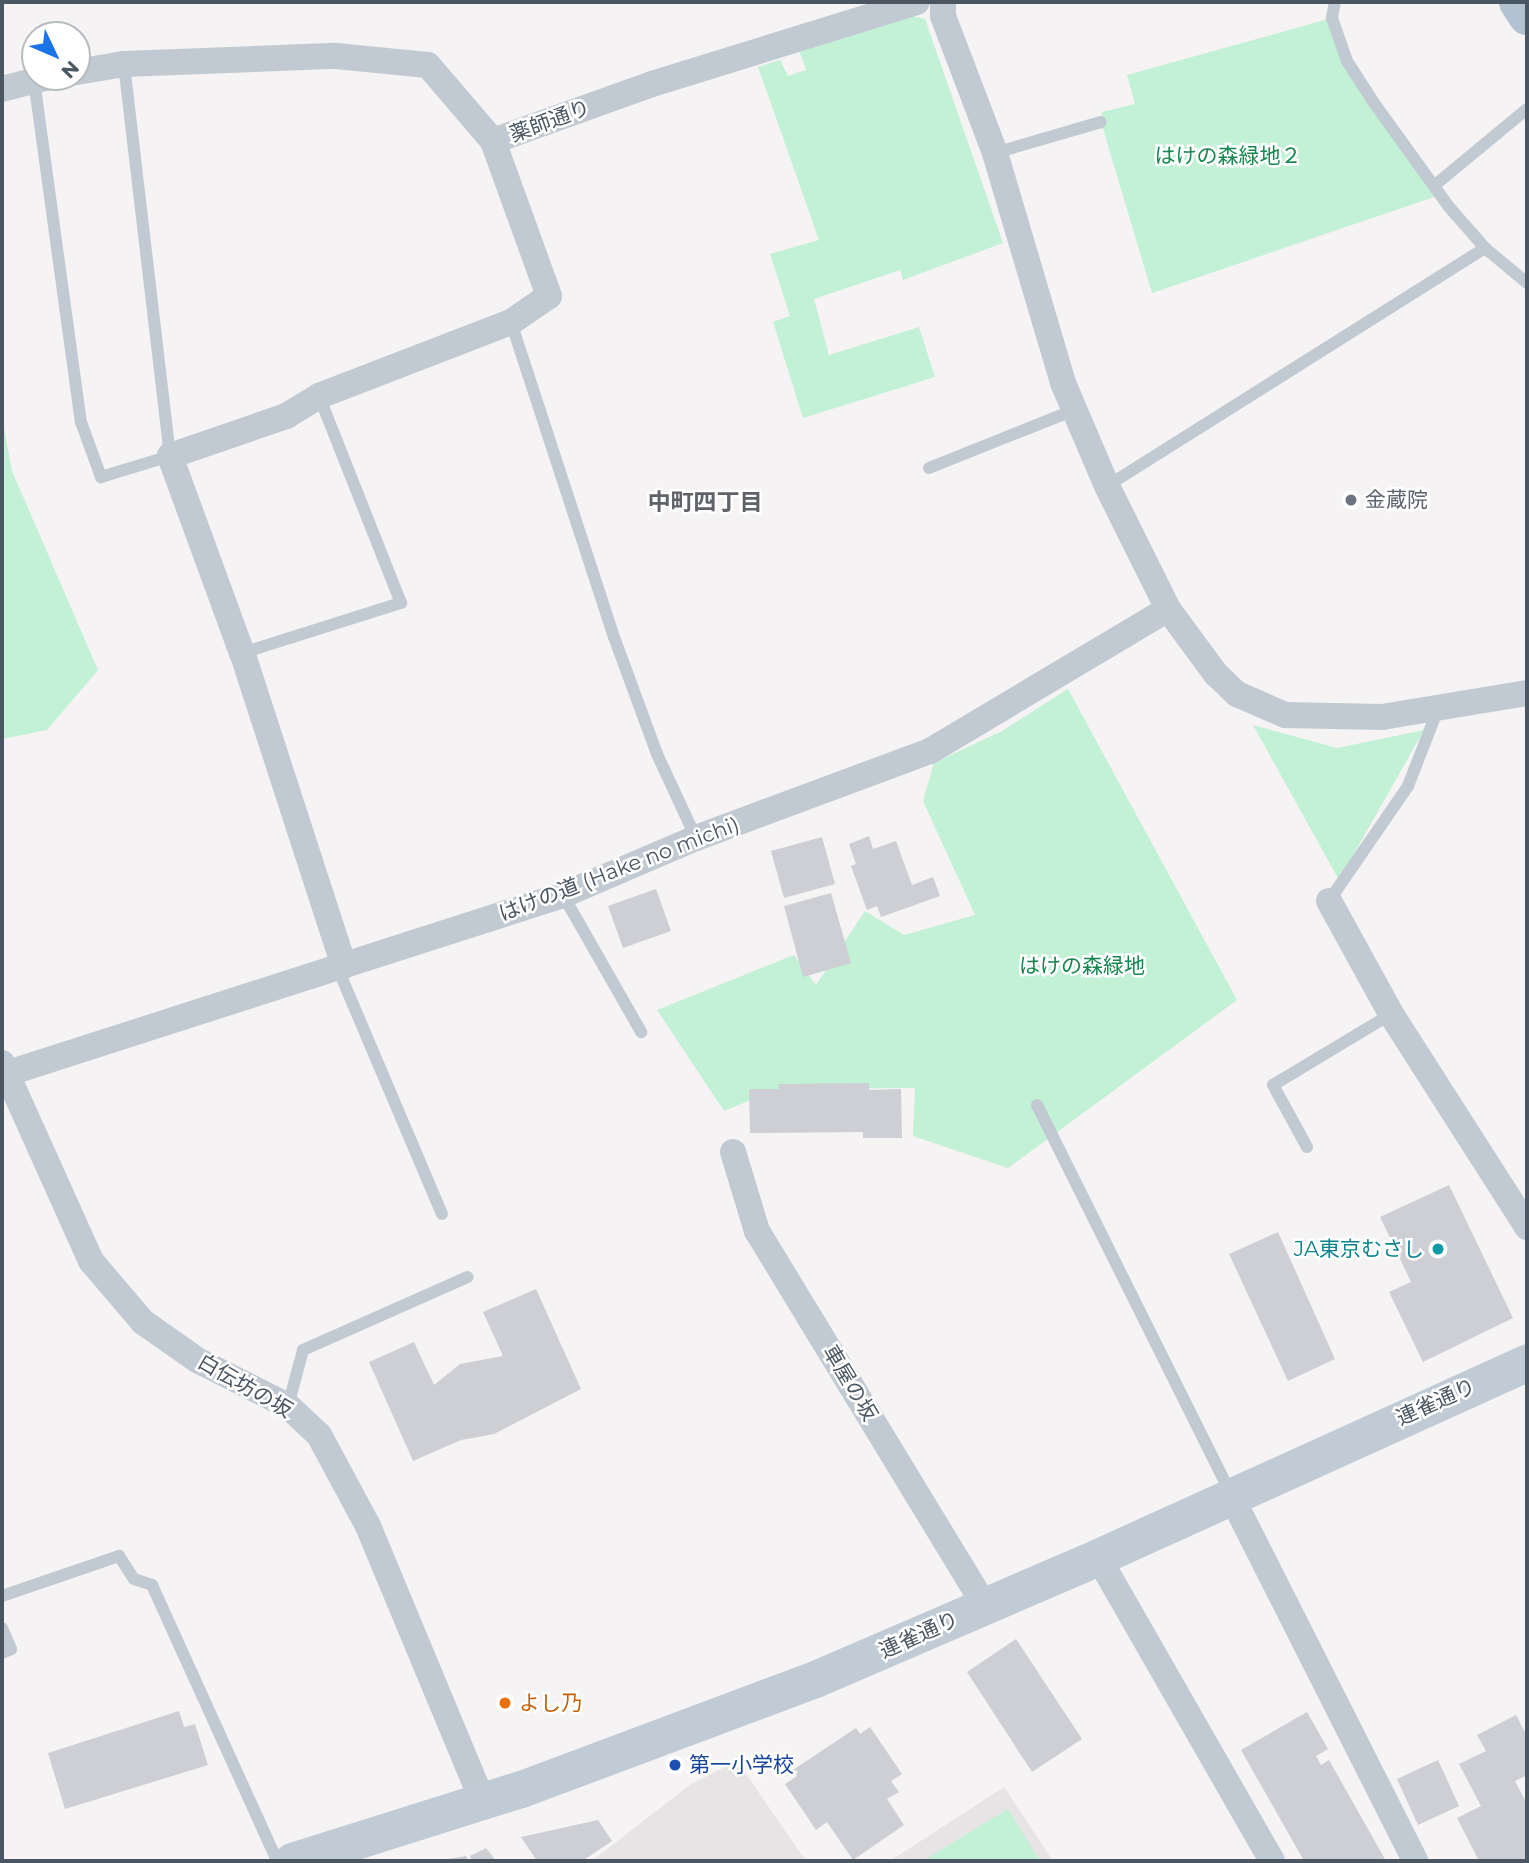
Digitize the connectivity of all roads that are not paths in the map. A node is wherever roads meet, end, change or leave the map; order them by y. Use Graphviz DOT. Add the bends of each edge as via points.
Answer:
graph roads {
  1 [pos="917,2"];
  2 [pos="943,2"];
  3 [pos="1335,2"];
  4 [pos="1518,2"];
  5 [pos="1527,16"];
  6 [pos="124,64"];
  7 [pos="91,70"];
  8 [pos="21,84"];
  9 [pos="2,89"];
  10 [pos="43,91"];
  11 [pos="1527,109"];
  12 [pos="1101,122"];
  13 [pos="493,141"];
  14 [pos="995,153"];
  15 [pos="1435,185"];
  16 [pos="1485,248"];
  17 [pos="1527,283"];
  18 [pos="511,323"];
  19 [pos="319,396"];
  20 [pos="1074,410"];
  21 [pos="170,456"];
  22 [pos="929,468"];
  23 [pos="1107,486"];
  24 [pos="1168,610"];
  25 [pos="242,653"];
  26 [pos="1527,693"];
  27 [pos="1438,709"];
  28 [pos="696,838"];
  29 [pos="563,895"];
  30 [pos="1329,901"];
  31 [pos="341,967"];
  32 [pos="1391,1014"];
  33 [pos="641,1032"];
  34 [pos="4,1070"];
  35 [pos="1037,1105"];
  36 [pos="1307,1147"];
  37 [pos="733,1152"];
  38 [pos="442,1214"];
  39 [pos="1527,1227"];
  40 [pos="468,1277"];
  41 [pos="1527,1362"];
  42 [pos="288,1406"];
  43 [pos="1231,1496"];
  44 [pos="1098,1557"];
  45 [pos="2,1596"];
  46 [pos="985,1606"];
  47 [pos="2,1628"];
  48 [pos="2,1653"];
  49 [pos="483,1802"];
  50 [pos="313,1858"];
  51 [pos="277,1861"];
  52 [pos="1272,1861"];
  53 [pos="1415,1861"];
  1 -- 13 [label="street, 薬師通り" via="652,84"];
  2 -- 14 [label="street" via="943,16"];
  3 -- 15 [label="lane" via="1332,18 1347,61"];
  4 -- 5 [label="main road"];
  6 -- 7 [label="street, 薬師通り"];
  6 -- 13 [label="street, 薬師通り" via="336,56 428,65"];
  6 -- 21 [label="lane"];
  8 -- 9 [label="street"];
  10 -- 21 [label="lane" via="81,422 101,477"];
  11 -- 15 [label="lane"];
  12 -- 14 [label="lane"];
  13 -- 18 [label="street" via="549,296"];
  14 -- 20 [label="street"];
  15 -- 16 [label="lane"];
  16 -- 17 [label="lane"];
  16 -- 23 [label="lane"];
  18 -- 19 [label="street"];
  18 -- 28 [label="lane" via="609,624 657,754"];
  19 -- 21 [label="street" via="286,415"];
  19 -- 25 [label="lane" via="401,603"];
  20 -- 22 [label="lane"];
  20 -- 23 [label="street"];
  21 -- 25 [label="street"];
  23 -- 24 [label="street"];
  24 -- 27 [label="street" via="1237,694 1285,715 1381,717"];
  24 -- 28 [label="street, はけの道 (Hake no michi)" via="930,751"];
  25 -- 31 [label="street"];
  26 -- 27 [label="street"];
  27 -- 30 [label="lane" via="1408,786"];
  28 -- 29 [label="street, はけの道 (Hake no michi)"];
  29 -- 31 [label="street, はけの道 (Hake no michi)"];
  29 -- 33 [label="lane"];
  30 -- 32 [label="street"];
  31 -- 34 [label="street, はけの道 (Hake no michi)"];
  31 -- 38 [label="lane"];
  32 -- 36 [label="lane" via="1273,1085"];
  32 -- 39 [label="street"];
  34 -- 42 [label="street, 白伝坊の坂" via="58,1194 99,1271 143,1322 197,1360"];
  35 -- 43 [label="lane"];
  37 -- 46 [label="street, 車屋の坂" via="757,1231"];
  40 -- 42 [label="lane" via="303,1350"];
  41 -- 43 [label="main road, 連雀通り"];
  42 -- 49 [label="street, 白伝坊の坂" via="318,1435 368,1526"];
  43 -- 44 [label="main road, 連雀通り"];
  43 -- 53 [label="street"];
  44 -- 46 [label="main road, 連雀通り"];
  44 -- 52 [label="street"];
  45 -- 51 [label="lane" via="119,1556 134,1579 152,1585"];
  46 -- 49 [label="main road, 連雀通り" via="815,1679"];
  47 -- 48 [label="lane" via="11,1649"];
  49 -- 50 [label="main road, 連雀通り"];
}
